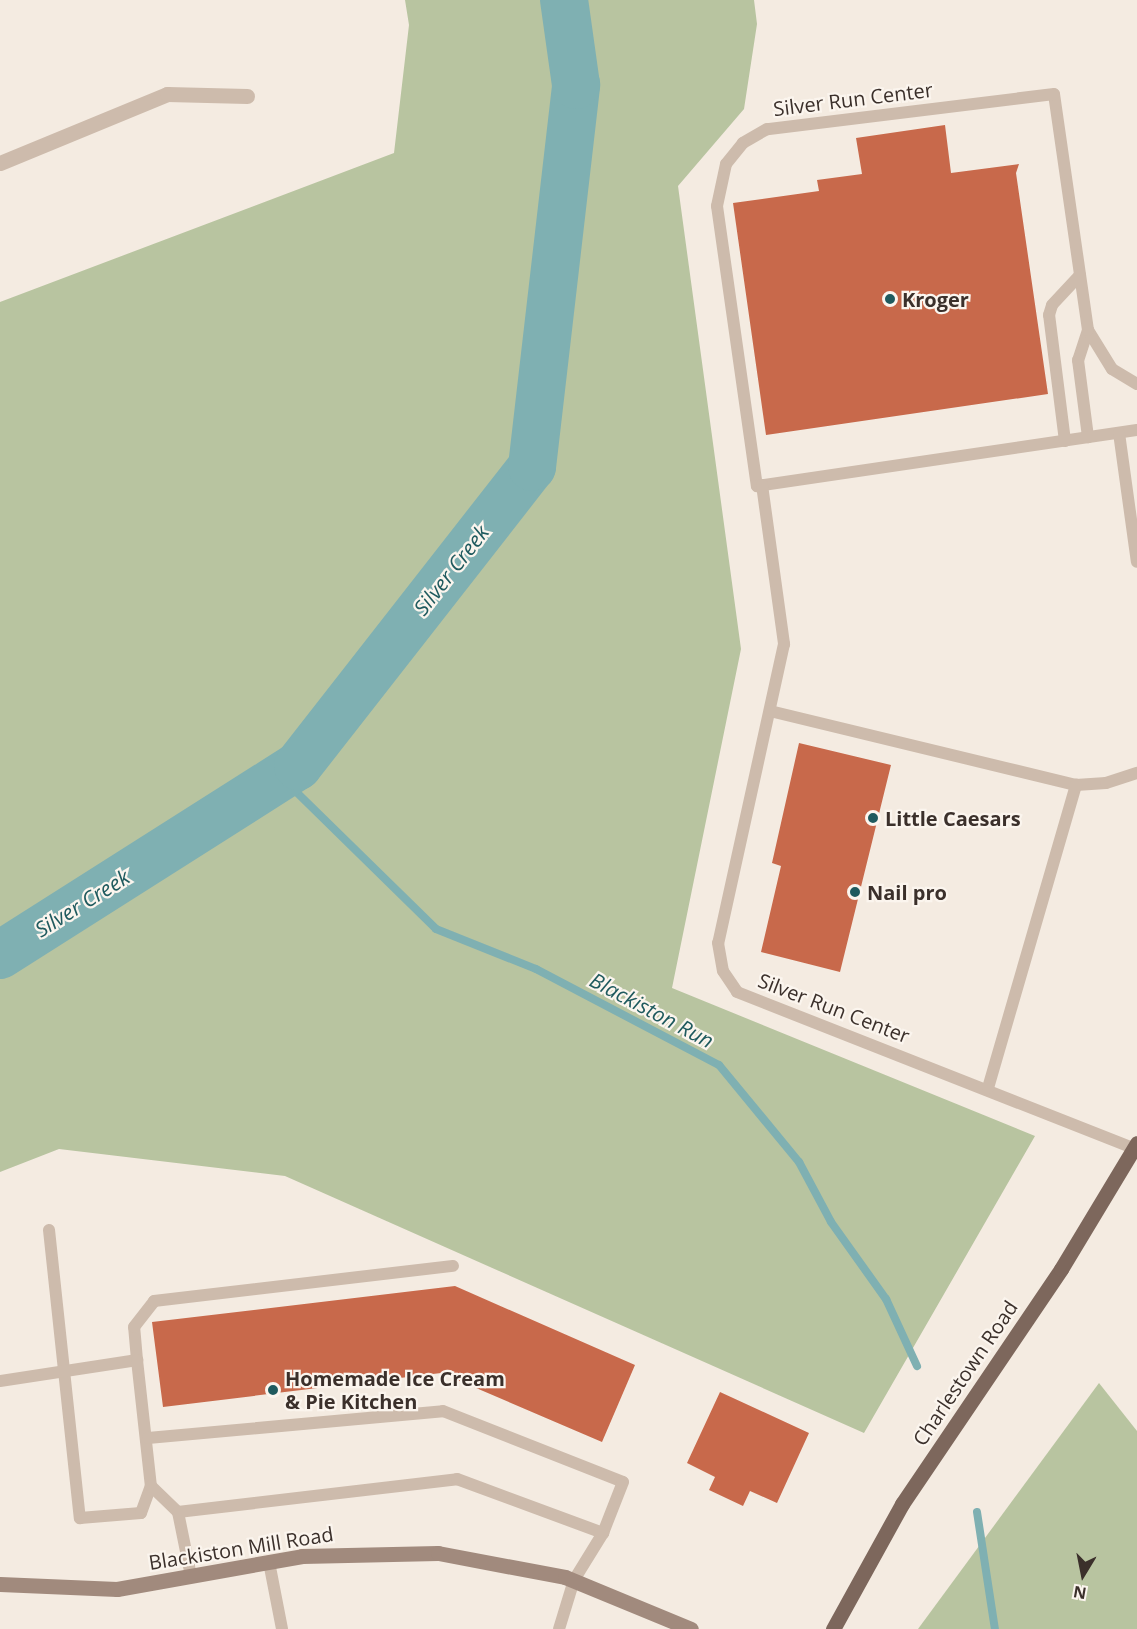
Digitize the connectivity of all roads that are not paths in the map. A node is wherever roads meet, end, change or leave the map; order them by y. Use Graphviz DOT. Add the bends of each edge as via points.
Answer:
graph roads {
  1 [pos="247,96"];
  2 [pos="0,163"];
  3 [pos="1080,275"];
  4 [pos="1088,330"];
  5 [pos="1137,384"];
  6 [pos="1137,430"];
  7 [pos="1119,433"];
  8 [pos="1088,437"];
  9 [pos="1065,441"];
  10 [pos="1131,472"];
  11 [pos="760,486"];
  12 [pos="1134,516"];
  13 [pos="1137,562"];
  14 [pos="770,711"];
  15 [pos="1137,773"];
  16 [pos="1076,785"];
  17 [pos="988,1088"];
  18 [pos="1136,1147"];
  19 [pos="49,1230"];
  20 [pos="453,1266"];
  21 [pos="137,1360"];
  22 [pos="62,1371"];
  23 [pos="0,1381"];
  24 [pos="148,1438"];
  25 [pos="151,1486"];
  26 [pos="178,1512"];
  27 [pos="603,1533"];
  28 [pos="269,1562"];
  29 [pos="191,1576"];
  30 [pos="574,1580"];
  31 [pos="0,1584"];
  32 [pos="282,1629"];
  33 [pos="559,1629"];
  34 [pos="691,1629"];
  35 [pos="833,1629"];
  1 -- 2 [label="street" via="167,94"];
  3 -- 4 [label="lane, Silver Run Center"];
  3 -- 9 [label="lane" via="1052,305 1049,315"];
  3 -- 11 [label="lane, Silver Run Center" via="1053,94 767,129 743,143 726,164 717,206"];
  4 -- 5 [label="lane, Silver Run Center" via="1112,369"];
  4 -- 8 [label="lane, Silver Run Center" via="1078,360"];
  6 -- 7 [label="lane"];
  7 -- 8 [label="lane"];
  7 -- 10 [label="lane"];
  8 -- 9 [label="lane"];
  9 -- 11 [label="lane"];
  10 -- 12 [label="lane"];
  11 -- 14 [label="lane, Silver Run Center" via="784,644"];
  12 -- 13 [label="lane"];
  14 -- 16 [label="lane"];
  14 -- 17 [label="lane, Silver Run Center" via="718,943 723,971 737,992"];
  15 -- 16 [label="lane" via="1107,783"];
  16 -- 17 [label="lane"];
  17 -- 18 [label="lane, Silver Run Center"];
  18 -- 35 [label="main road, Charlestown Road" via="1061,1269 902,1504"];
  19 -- 22 [label="lane"];
  20 -- 21 [label="lane" via="153,1301 134,1327"];
  21 -- 22 [label="lane"];
  21 -- 24 [label="lane"];
  22 -- 23 [label="lane"];
  22 -- 25 [label="lane" via="80,1518 141,1513"];
  24 -- 25 [label="lane"];
  24 -- 27 [label="lane" via="443,1411 623,1482"];
  25 -- 26 [label="lane"];
  26 -- 27 [label="lane" via="457,1479"];
  26 -- 29 [label="lane"];
  27 -- 30 [label="lane"];
  28 -- 29 [label="main road, Blackiston Mill Road"];
  28 -- 30 [label="main road, Blackiston Mill Road" via="348,1552 438,1552"];
  28 -- 32 [label="lane"];
  29 -- 31 [label="main road, Blackiston Mill Road" via="117,1589"];
  30 -- 33 [label="lane"];
  30 -- 34 [label="main road, Blackiston Mill Road"];
}
